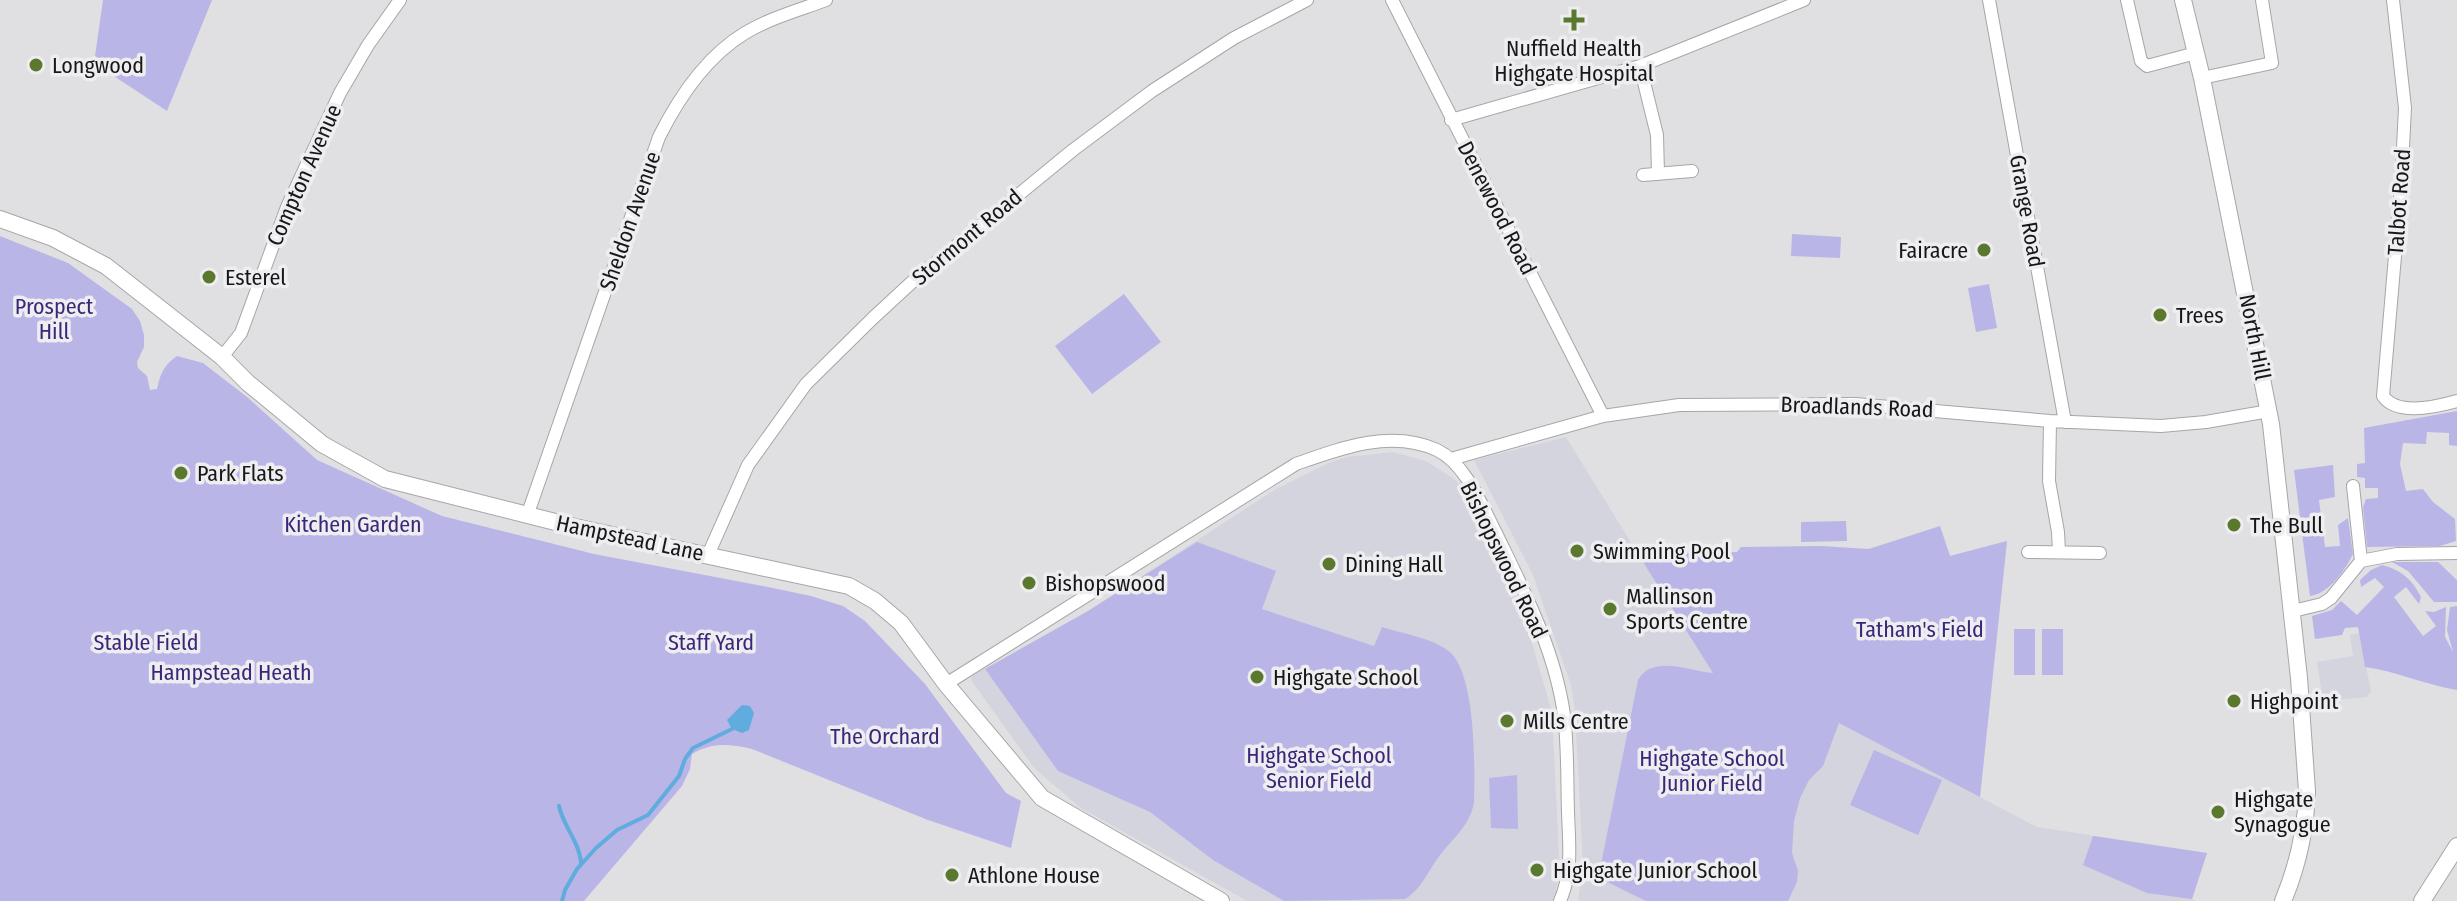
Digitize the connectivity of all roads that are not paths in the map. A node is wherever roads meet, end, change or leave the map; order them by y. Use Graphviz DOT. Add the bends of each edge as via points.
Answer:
graph roads {
  1 [pos="400,0"];
  2 [pos="826,0"];
  3 [pos="1307,0"];
  4 [pos="1392,0"];
  5 [pos="1804,0"];
  6 [pos="1989,0"];
  7 [pos="2127,0"];
  8 [pos="2183,0"];
  9 [pos="2262,0"];
  10 [pos="2393,0"];
  11 [pos="2196,53"];
  12 [pos="1640,66"];
  13 [pos="2202,78"];
  14 [pos="1451,120"];
  15 [pos="1692,171"];
  16 [pos="1658,174"];
  17 [pos="1643,175"];
  18 [pos="0,219"];
  19 [pos="222,357"];
  20 [pos="2457,401"];
  21 [pos="2269,411"];
  22 [pos="1603,416"];
  23 [pos="2050,421"];
  24 [pos="2065,422"];
  25 [pos="1451,459"];
  26 [pos="2353,486"];
  27 [pos="527,516"];
  28 [pos="2028,552"];
  29 [pos="2059,552"];
  30 [pos="2100,553"];
  31 [pos="2457,553"];
  32 [pos="708,555"];
  33 [pos="2361,561"];
  34 [pos="2293,611"];
  35 [pos="946,684"];
  36 [pos="2457,846"];
  37 [pos="1221,901"];
  38 [pos="1560,901"];
  39 [pos="2283,901"];
  40 [pos="2422,901"];
  1 -- 19 [label="street, Compton Avenue" via="340,93 287,207 241,333"];
  2 -- 27 [label="street, Sheldon Avenue" via="743,34 709,62 674,107"];
  3 -- 32 [label="street, Stormont Road" via="1234,38 1152,91 1073,150 873,318 806,384 748,465"];
  4 -- 14 [label="street, Denewood Road"];
  5 -- 12 [label="street"];
  6 -- 24 [label="street, Grange Road"];
  7 -- 11 [label="street" via="2141,61 2147,66"];
  8 -- 11 [label="main road, North Hill"];
  9 -- 13 [label="street" via="2272,63"];
  10 -- 20 [label="street, Talbot Road" via="2405,108 2383,396 2403,408"];
  11 -- 13 [label="main road, North Hill"];
  12 -- 14 [label="street"];
  12 -- 16 [label="street" via="1657,135"];
  13 -- 21 [label="main road, North Hill"];
  14 -- 22 [label="street, Denewood Road"];
  15 -- 16 [label="street"];
  16 -- 17 [label="street"];
  18 -- 19 [label="main road, Hampstead Lane" via="53,238 106,266"];
  19 -- 27 [label="main road, Hampstead Lane" via="322,444 385,479"];
  21 -- 24 [label="street, Broadlands Road" via="2161,426"];
  21 -- 34 [label="main road, North Hill"];
  22 -- 23 [label="street, Broadlands Road" via="1679,405 1811,403"];
  22 -- 25 [label="street, Broadlands Road"];
  23 -- 24 [label="street, Broadlands Road"];
  23 -- 29 [label="street" via="2049,481"];
  25 -- 35 [label="street, Bishopswood Road" via="1406,440 1385,440 1296,464"];
  25 -- 38 [label="street, Bishopswood Road" via="1482,505 1530,603 1558,688 1566,735 1571,868"];
  26 -- 33 [label="street"];
  27 -- 32 [label="main road, Hampstead Lane"];
  28 -- 29 [label="street"];
  29 -- 30 [label="street"];
  31 -- 33 [label="street"];
  32 -- 35 [label="main road, Hampstead Lane" via="849,586 901,623"];
  33 -- 34 [label="street" via="2331,598"];
  34 -- 39 [label="main road, North Hill" via="2306,821"];
  35 -- 37 [label="main road, Hampstead Lane" via="1042,798"];
  36 -- 40 [label="main road"];
}
